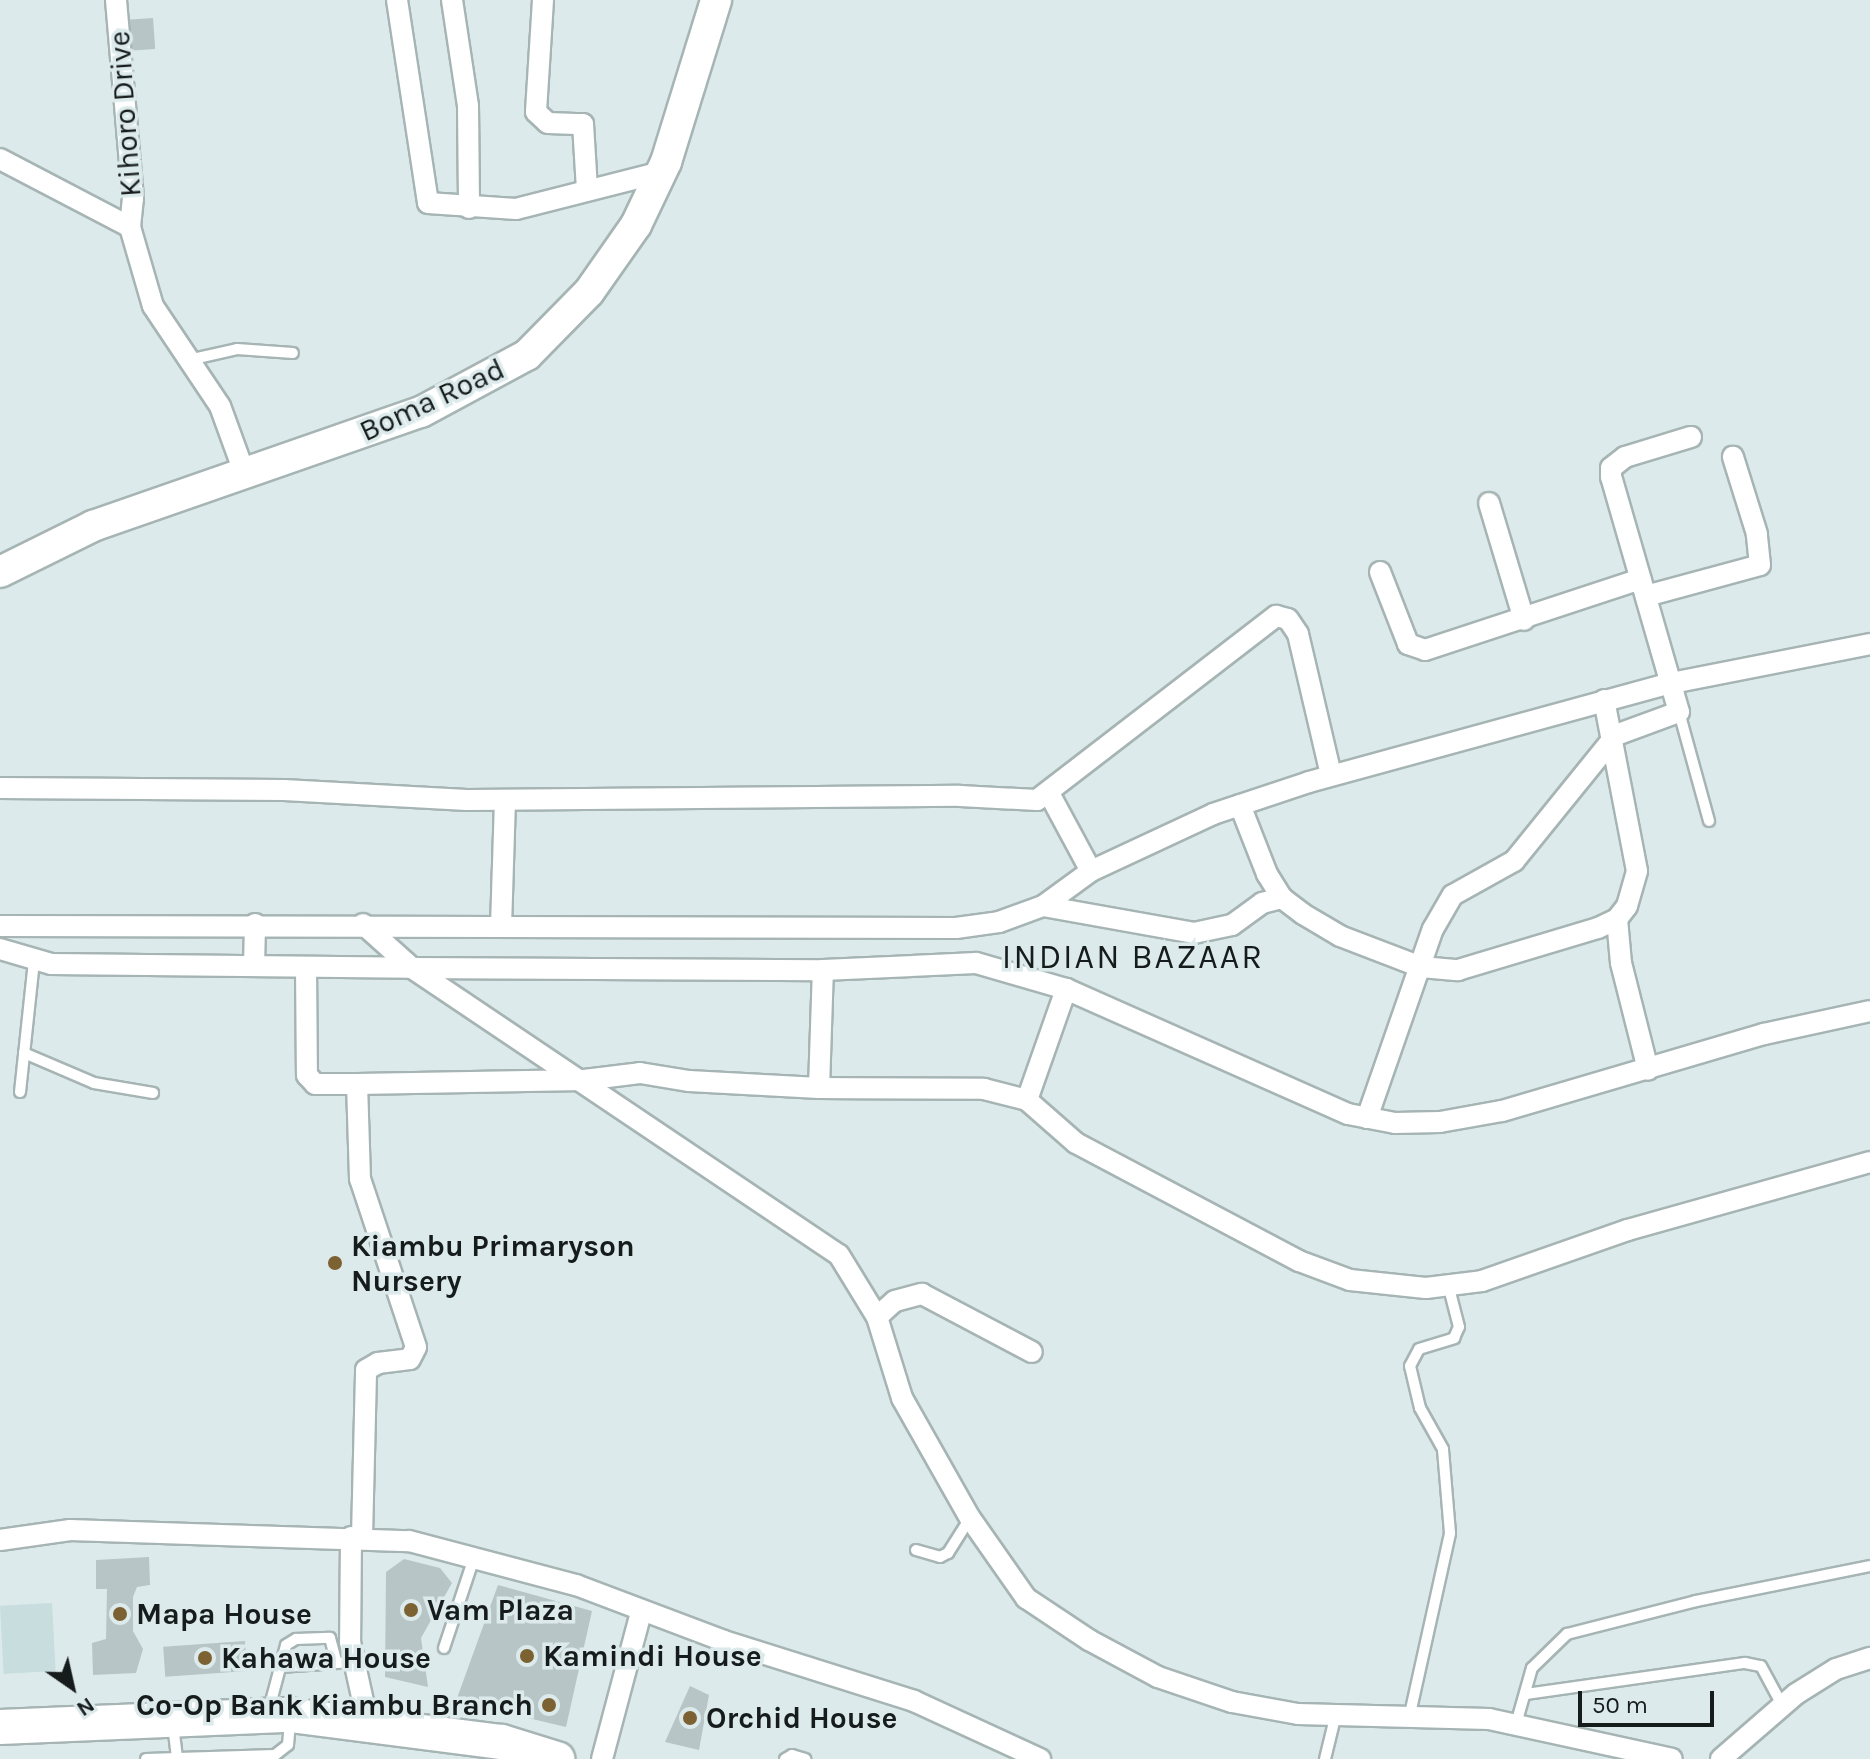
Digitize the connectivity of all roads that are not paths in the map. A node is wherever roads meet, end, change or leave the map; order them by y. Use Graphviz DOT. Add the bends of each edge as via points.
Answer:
graph roads {
  1 [pos="116,0"];
  2 [pos="397,0"];
  3 [pos="452,0"];
  4 [pos="543,0"];
  5 [pos="716,0"];
  6 [pos="0,159"];
  7 [pos="661,172"];
  8 [pos="587,189"];
  9 [pos="469,208"];
  10 [pos="130,227"];
  11 [pos="293,353"];
  12 [pos="193,359"];
  13 [pos="1691,437"];
  14 [pos="1733,457"];
  15 [pos="244,472"];
  16 [pos="1489,503"];
  17 [pos="0,572"];
  18 [pos="1380,572"];
  19 [pos="1643,588"];
  20 [pos="1524,620"];
  21 [pos="1870,644"];
  22 [pos="1672,683"];
  23 [pos="1604,700"];
  24 [pos="1679,712"];
  25 [pos="1610,741"];
  26 [pos="1331,775"];
  27 [pos="0,788"];
  28 [pos="1050,795"];
  29 [pos="505,800"];
  30 [pos="1240,805"];
  31 [pos="1709,821"];
  32 [pos="1091,871"];
  33 [pos="1282,898"];
  34 [pos="1043,906"];
  35 [pos="1617,919"];
  36 [pos="255,924"];
  37 [pos="363,924"];
  38 [pos="973,925"];
  39 [pos="0,926"];
  40 [pos="501,927"];
  41 [pos="0,949"];
  42 [pos="34,962"];
  43 [pos="976,963"];
  44 [pos="254,966"];
  45 [pos="306,967"];
  46 [pos="1421,967"];
  47 [pos="412,968"];
  48 [pos="823,970"];
  49 [pos="1066,989"];
  50 [pos="1870,1011"];
  51 [pos="24,1053"];
  52 [pos="1648,1070"];
  53 [pos="584,1080"];
  54 [pos="357,1084"];
  55 [pos="819,1088"];
  56 [pos="20,1092"];
  57 [pos="153,1093"];
  58 [pos="1027,1100"];
  59 [pos="1367,1118"];
  60 [pos="1870,1162"];
  61 [pos="1449,1288"];
  62 [pos="877,1317"];
  63 [pos="1032,1352"];
  64 [pos="970,1518"];
  65 [pos="356,1537"];
  66 [pos="0,1540"];
  67 [pos="916,1550"];
  68 [pos="474,1556"];
  69 [pos="1870,1566"];
  70 [pos="641,1612"];
  71 [pos="444,1648"];
  72 [pos="1870,1658"];
  73 [pos="344,1662"];
  74 [pos="280,1667"];
  75 [pos="1526,1694"];
  76 [pos="1782,1705"];
  77 [pos="1336,1714"];
  78 [pos="1410,1714"];
  79 [pos="278,1715"];
  80 [pos="173,1719"];
  81 [pos="368,1724"];
  82 [pos="1516,1724"];
  83 [pos="0,1727"];
  84 [pos="177,1758"];
  85 [pos="146,1759"];
  86 [pos="557,1759"];
  87 [pos="602,1759"];
  88 [pos="785,1759"];
  89 [pos="805,1759"];
  90 [pos="1040,1759"];
  91 [pos="1325,1759"];
  92 [pos="1672,1759"];
  93 [pos="1721,1759"];
  1 -- 10 [label="street, Kihoro Drive" via="133,198"];
  2 -- 9 [label="street" via="426,199"];
  3 -- 9 [label="street" via="468,106"];
  4 -- 8 [label="street" via="536,112 548,123 583,124"];
  5 -- 7 [label="main road, Boma Road"];
  6 -- 10 [label="street"];
  7 -- 8 [label="street"];
  7 -- 15 [label="main road, Boma Road" via="636,225 589,292 527,355 421,412"];
  8 -- 9 [label="street" via="516,209"];
  10 -- 12 [label="street, Kihoro Drive" via="153,306"];
  11 -- 12 [label="lane" via="237,349"];
  12 -- 15 [label="street, Kihoro Drive" via="220,406"];
  13 -- 19 [label="street" via="1625,457 1611,468"];
  14 -- 19 [label="street" via="1757,534 1760,565"];
  15 -- 17 [label="main road, Boma Road" via="93,526"];
  16 -- 20 [label="street"];
  18 -- 20 [label="street" via="1401,629 1415,648 1442,646"];
  19 -- 20 [label="street"];
  19 -- 22 [label="street"];
  21 -- 22 [label="street"];
  22 -- 23 [label="street"];
  22 -- 24 [label="street"];
  23 -- 25 [label="street"];
  23 -- 26 [label="street"];
  24 -- 25 [label="street" via="1626,727"];
  24 -- 31 [label="lane"];
  25 -- 35 [label="street" via="1637,871 1627,906"];
  25 -- 46 [label="street" via="1514,861 1453,895 1433,929"];
  26 -- 28 [label="street" via="1298,634 1288,619 1276,616"];
  26 -- 30 [label="street"];
  27 -- 29 [label="street" via="284,790"];
  28 -- 29 [label="street" via="1012,802 960,796"];
  28 -- 32 [label="street"];
  29 -- 40 [label="street"];
  30 -- 32 [label="street"];
  30 -- 33 [label="street"];
  32 -- 34 [label="street"];
  33 -- 34 [label="street" via="1254,908 1232,925 1194,933"];
  33 -- 46 [label="street" via="1340,936"];
  34 -- 38 [label="street"];
  35 -- 46 [label="street" via="1458,970"];
  35 -- 52 [label="street" via="1621,963"];
  36 -- 37 [label="street"];
  36 -- 39 [label="street"];
  36 -- 44 [label="street"];
  37 -- 40 [label="street"];
  37 -- 47 [label="street"];
  38 -- 40 [label="street"];
  38 -- 43 [label="street"];
  41 -- 42 [label="street"];
  42 -- 44 [label="street"];
  42 -- 51 [label="lane"];
  43 -- 48 [label="street"];
  43 -- 49 [label="street"];
  44 -- 45 [label="street"];
  45 -- 47 [label="street"];
  45 -- 54 [label="street" via="310,1081"];
  46 -- 59 [label="street"];
  47 -- 48 [label="street"];
  47 -- 53 [label="street"];
  48 -- 55 [label="street"];
  49 -- 58 [label="street"];
  49 -- 59 [label="street"];
  50 -- 52 [label="street" via="1764,1034"];
  51 -- 56 [label="lane"];
  51 -- 57 [label="lane" via="94,1083"];
  52 -- 59 [label="street" via="1502,1111 1440,1122"];
  53 -- 54 [label="street"];
  53 -- 55 [label="street" via="640,1073"];
  53 -- 62 [label="street" via="839,1255"];
  54 -- 65 [label="street" via="360,1179 416,1347 410,1359 366,1370"];
  55 -- 58 [label="street" via="984,1089"];
  58 -- 61 [label="street" via="1076,1143 1299,1261 1350,1280"];
  60 -- 61 [label="street" via="1760,1190 1628,1230 1552,1260"];
  61 -- 78 [label="lane" via="1459,1327 1454,1338 1419,1349 1410,1366 1420,1408 1443,1449 1450,1533"];
  62 -- 63 [label="street" via="895,1301 922,1294"];
  62 -- 64 [label="street" via="902,1398"];
  64 -- 67 [label="lane" via="948,1553 940,1557"];
  64 -- 77 [label="street" via="1026,1598 1144,1670 1232,1702 1298,1714"];
  65 -- 66 [label="street" via="70,1530"];
  65 -- 68 [label="street" via="409,1541"];
  65 -- 73 [label="street"];
  68 -- 70 [label="street" via="576,1585"];
  68 -- 71 [label="lane"];
  69 -- 75 [label="lane" via="1567,1634 1532,1668"];
  70 -- 87 [label="street"];
  70 -- 90 [label="street" via="914,1701"];
  72 -- 76 [label="street" via="1836,1669"];
  73 -- 74 [label="lane"];
  73 -- 74 [label="lane" via="330,1638 296,1639 286,1645"];
  73 -- 81 [label="street"];
  74 -- 79 [label="lane"];
  75 -- 76 [label="lane" via="1745,1663 1761,1666"];
  75 -- 82 [label="lane"];
  76 -- 93 [label="street"];
  77 -- 78 [label="street"];
  77 -- 91 [label="lane"];
  78 -- 82 [label="street"];
  79 -- 80 [label="highway"];
  79 -- 81 [label="highway"];
  79 -- 84 [label="lane" via="288,1745 281,1753"];
  80 -- 83 [label="highway"];
  80 -- 84 [label="lane"];
  81 -- 86 [label="highway" via="502,1742"];
  82 -- 92 [label="street"];
  84 -- 85 [label="lane"];
  88 -- 89 [label="lane"];
}
